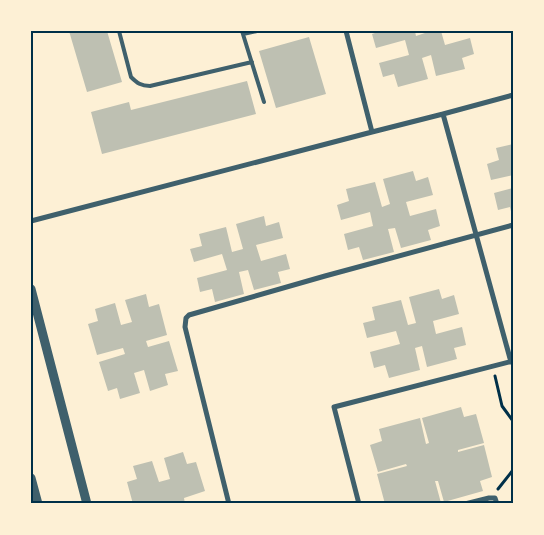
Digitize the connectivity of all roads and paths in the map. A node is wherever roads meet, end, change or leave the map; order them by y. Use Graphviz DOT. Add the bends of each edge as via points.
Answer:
graph roads {
  1 [pos="119,31"];
  2 [pos="256,31"];
  3 [pos="346,31"];
  4 [pos="243,33"];
  5 [pos="252,62"];
  6 [pos="513,95"];
  7 [pos="264,102"];
  8 [pos="443,114"];
  9 [pos="372,132"];
  10 [pos="31,221"];
  11 [pos="513,225"];
  12 [pos="476,235"];
  13 [pos="31,289"];
  14 [pos="512,362"];
  15 [pos="492,366"];
  16 [pos="513,421"];
  17 [pos="31,478"];
  18 [pos="38,504"];
  19 [pos="87,504"];
  20 [pos="229,504"];
  21 [pos="360,504"];
  22 [pos="465,504"];
  23 [pos="498,504"];
  1 -- 5 [label="lane" via="132,77 144,86"];
  2 -- 4 [label="lane"];
  3 -- 9 [label="street"];
  4 -- 5 [label="lane"];
  5 -- 7 [label="lane"];
  6 -- 8 [label="street"];
  8 -- 9 [label="street"];
  8 -- 12 [label="street"];
  9 -- 10 [label="street"];
  11 -- 12 [label="street"];
  12 -- 14 [label="street"];
  12 -- 20 [label="street" via="186,318 185,327"];
  13 -- 19 [label="street"];
  14 -- 15 [label="street"];
  15 -- 16 [label="path" via="502,406"];
  15 -- 21 [label="street" via="334,407"];
  17 -- 18 [label="street"];
  22 -- 23 [label="street" via="489,498 495,498"];
}
